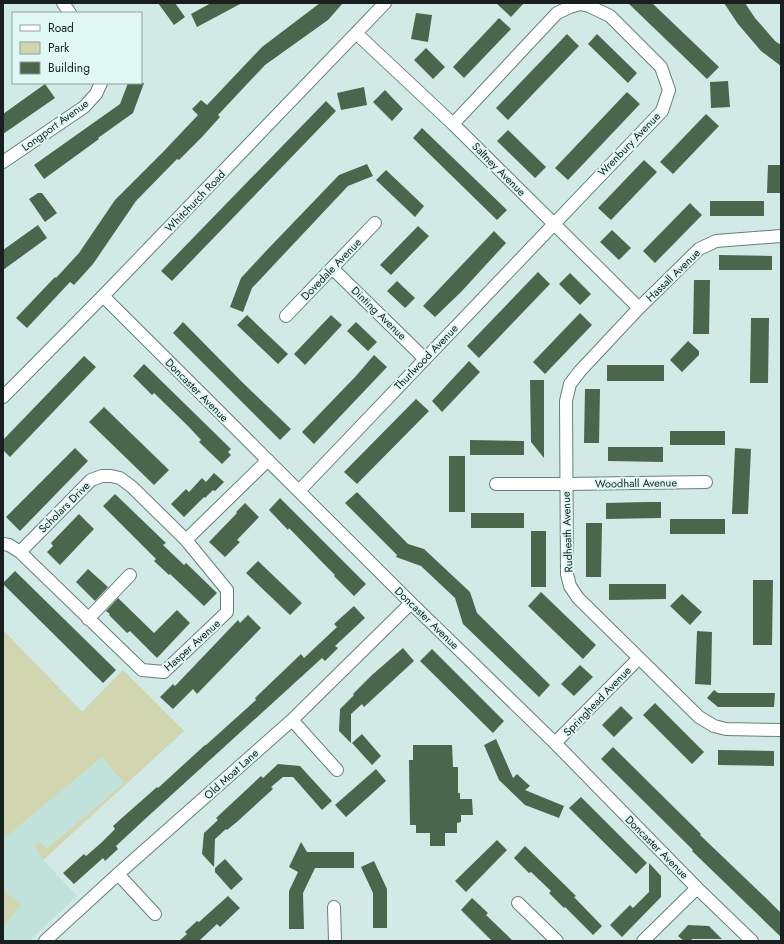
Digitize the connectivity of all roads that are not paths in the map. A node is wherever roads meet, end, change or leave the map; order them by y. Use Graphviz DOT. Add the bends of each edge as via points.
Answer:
graph roads {
  1 [pos="63,3"];
  2 [pos="385,3"];
  3 [pos="69,12"];
  4 [pos="357,34"];
  5 [pos="101,84"];
  6 [pos="453,124"];
  7 [pos="3,162"];
  8 [pos="375,223"];
  9 [pos="554,224"];
  10 [pos="781,236"];
  11 [pos="332,268"];
  12 [pos="103,296"];
  13 [pos="639,308"];
  14 [pos="286,316"];
  15 [pos="425,359"];
  16 [pos="3,397"];
  17 [pos="268,460"];
  18 [pos="706,482"];
  19 [pos="496,484"];
  20 [pos="566,484"];
  21 [pos="299,491"];
  22 [pos="186,540"];
  23 [pos="3,544"];
  24 [pos="20,552"];
  25 [pos="130,575"];
  26 [pos="411,603"];
  27 [pos="88,619"];
  28 [pos="639,658"];
  29 [pos="292,720"];
  30 [pos="781,730"];
  31 [pos="555,743"];
  32 [pos="337,770"];
  33 [pos="118,874"];
  34 [pos="697,888"];
  35 [pos="518,903"];
  36 [pos="334,907"];
  37 [pos="155,914"];
  38 [pos="45,941"];
  39 [pos="335,941"];
  40 [pos="557,941"];
  41 [pos="643,941"];
  42 [pos="752,941"];
  1 -- 3 [label="street"];
  2 -- 4 [label="street, Whitchurch Road"];
  4 -- 6 [label="street, Saltney Avenue"];
  4 -- 12 [label="street, Whitchurch Road"];
  5 -- 7 [label="street, Longport Avenue" via="96,94 84,107"];
  6 -- 9 [label="street, Saltney Avenue"];
  6 -- 9 [label="street, Wrenbury Avenue" via="557,13 580,4 610,16 661,67 669,90 662,111"];
  8 -- 11 [label="street, Dovedale Avenue"];
  9 -- 13 [label="street, Saltney Avenue"];
  9 -- 15 [label="street, Thurlwood Avenue"];
  10 -- 13 [label="street, Hassall Avenue" via="716,241 698,249"];
  11 -- 14 [label="street, Dovedale Avenue"];
  11 -- 15 [label="street, Dinting Avenue"];
  12 -- 16 [label="street, Whitchurch Road"];
  12 -- 17 [label="street, Doncaster Avenue"];
  13 -- 20 [label="street, Rudheath Avenue" via="570,384 566,400"];
  15 -- 21 [label="street, Thurlwood Avenue"];
  17 -- 21 [label="street, Doncaster Avenue"];
  17 -- 22 [label="street"];
  18 -- 20 [label="street, Woodhall Avenue"];
  19 -- 20 [label="street, Woodhall Avenue"];
  20 -- 28 [label="street, Rudheath Avenue" via="567,574 570,586 578,598"];
  21 -- 26 [label="street, Doncaster Avenue"];
  22 -- 24 [label="street, Scholars Drive" via="132,487 120,478 102,476 91,480"];
  22 -- 27 [label="street, Hasper Avenue" via="227,590 227,612 164,672 142,670"];
  23 -- 24 [label="street, Hasper Avenue"];
  24 -- 27 [label="street, Hasper Avenue"];
  25 -- 27 [label="street"];
  26 -- 29 [label="street, Old Moat Lane"];
  26 -- 31 [label="street, Doncaster Avenue"];
  28 -- 30 [label="street, Rudheath Avenue" via="699,717 714,726 726,729"];
  28 -- 31 [label="street, Springhead Avenue"];
  29 -- 32 [label="street"];
  29 -- 33 [label="street, Old Moat Lane"];
  31 -- 34 [label="street, Doncaster Avenue"];
  33 -- 37 [label="street"];
  33 -- 38 [label="street, Old Moat Lane"];
  34 -- 41 [label="street"];
  34 -- 42 [label="street, Doncaster Avenue"];
  35 -- 40 [label="street"];
  36 -- 39 [label="street"];
}
